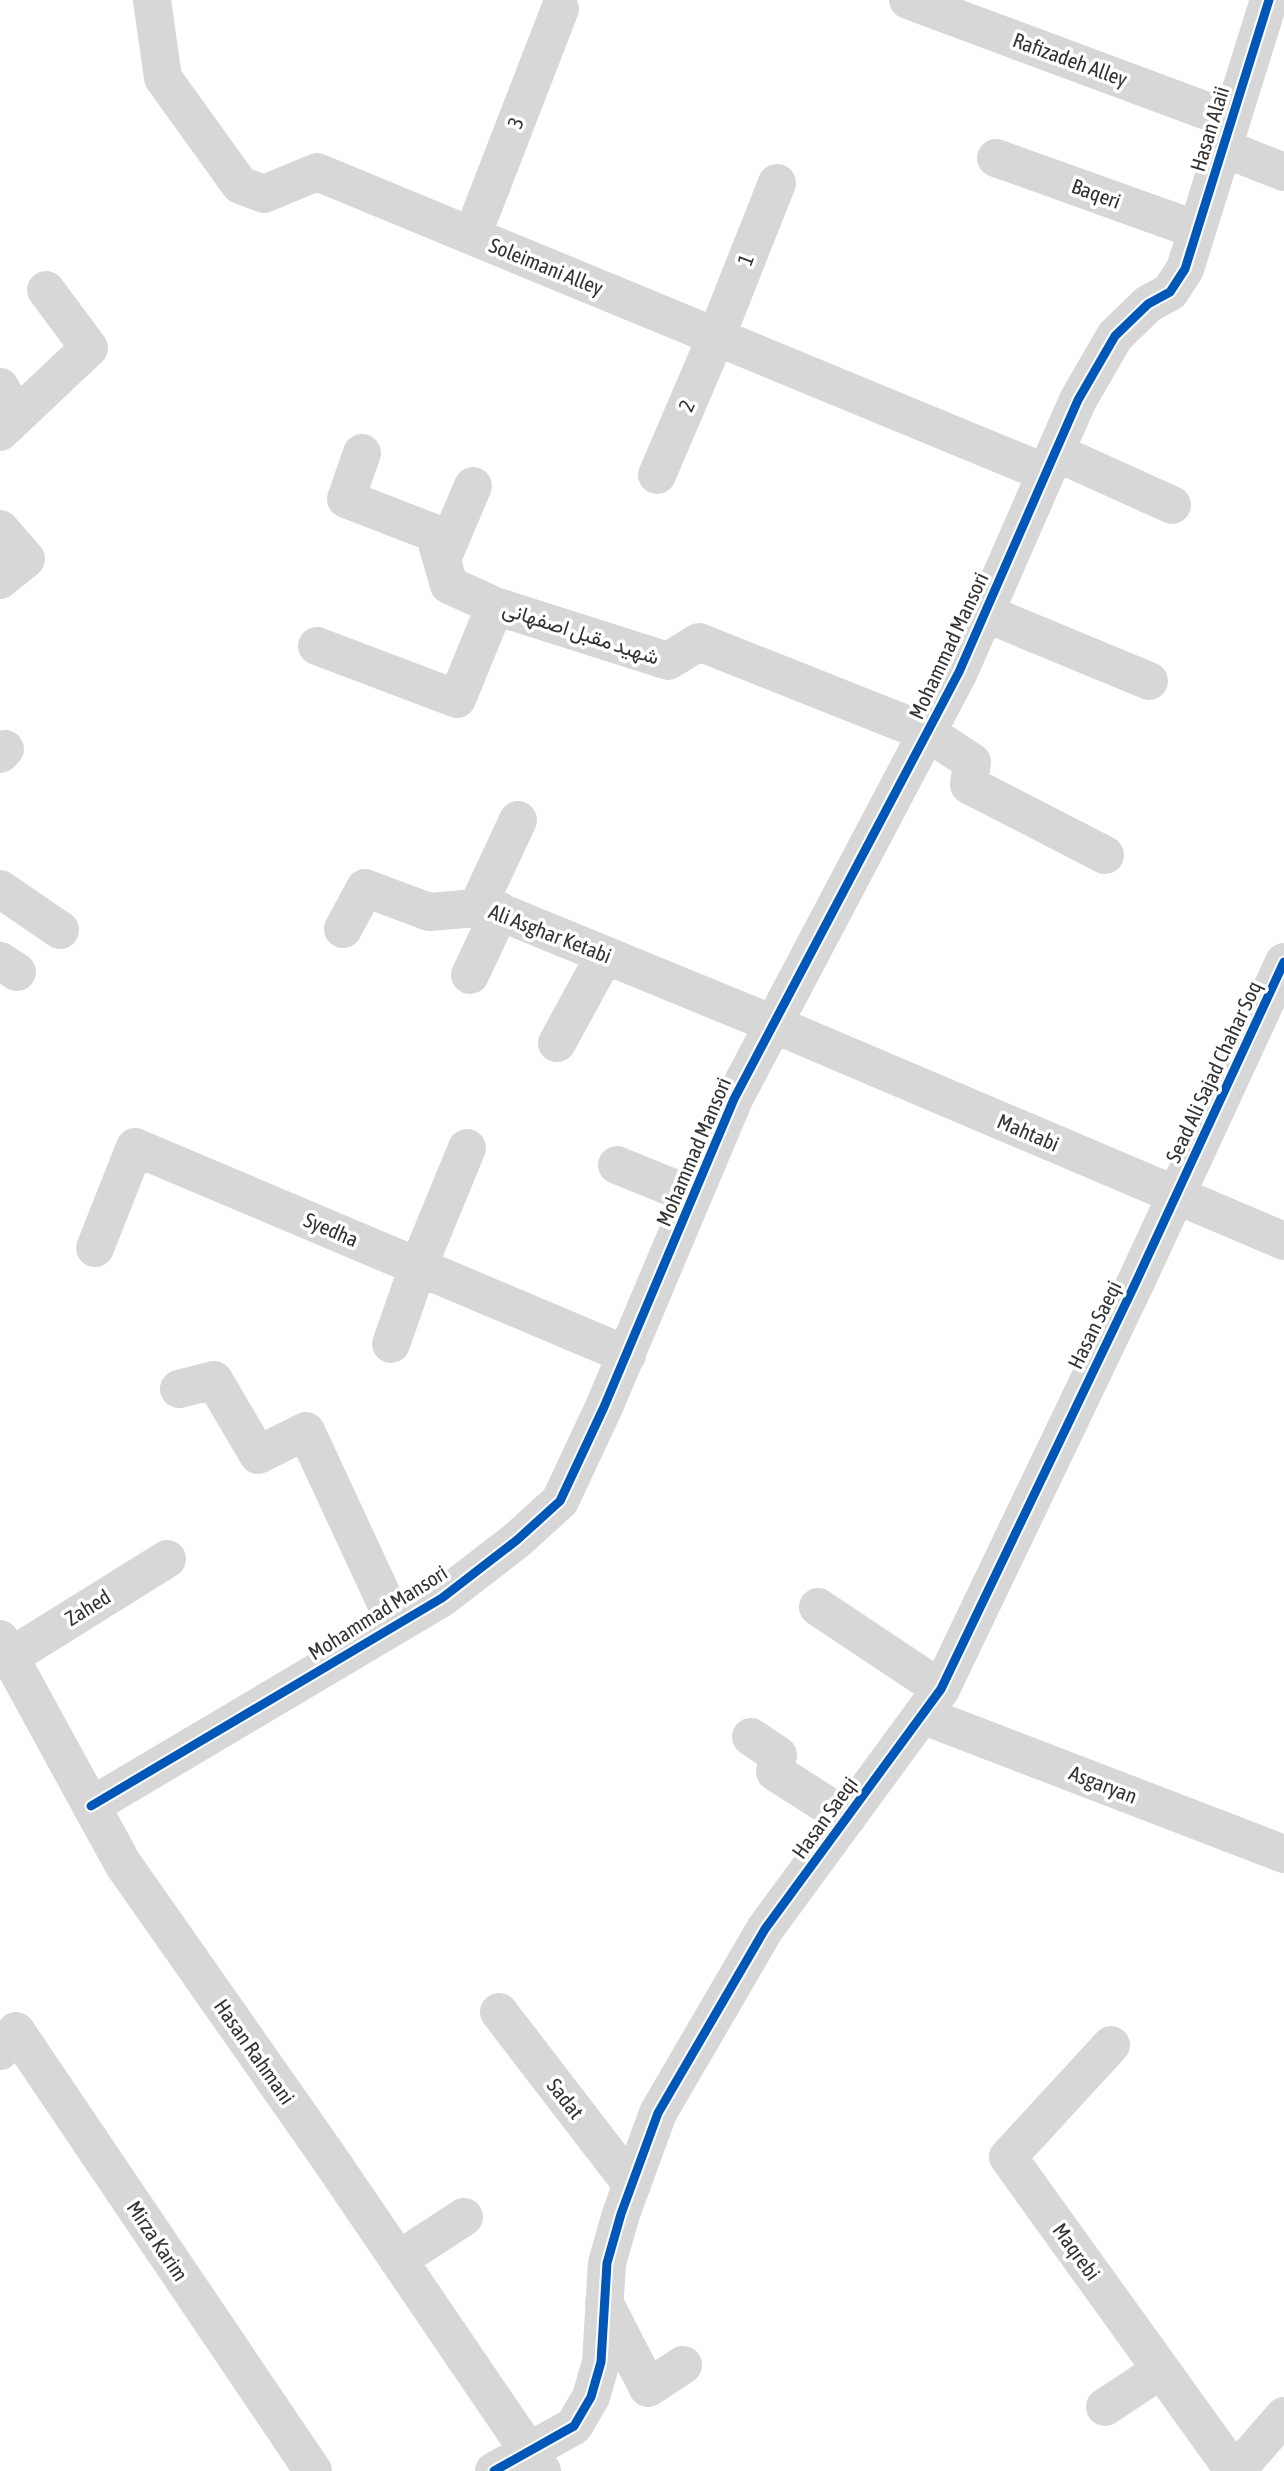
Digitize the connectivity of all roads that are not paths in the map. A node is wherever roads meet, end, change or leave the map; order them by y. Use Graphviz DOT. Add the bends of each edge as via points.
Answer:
graph roads {
  1 [pos="152,0"];
  2 [pos="908,0"];
  3 [pos="1269,0"];
  4 [pos="560,9"];
  5 [pos="1227,134"];
  6 [pos="996,158"];
  7 [pos="1284,172"];
  8 [pos="776,183"];
  9 [pos="1197,230"];
  10 [pos="472,236"];
  11 [pos="1185,269"];
  12 [pos="46,290"];
  13 [pos="716,337"];
  14 [pos="6,411"];
  15 [pos="362,453"];
  16 [pos="1051,463"];
  17 [pos="657,475"];
  18 [pos="473,485"];
  19 [pos="1172,505"];
  20 [pos="0,529"];
  21 [pos="442,559"];
  22 [pos="0,580"];
  23 [pos="495,606"];
  24 [pos="985,613"];
  25 [pos="317,646"];
  26 [pos="1149,681"];
  27 [pos="928,733"];
  28 [pos="518,820"];
  29 [pos="1105,855"];
  30 [pos="0,889"];
  31 [pos="489,910"];
  32 [pos="343,929"];
  33 [pos="60,930"];
  34 [pos="605,955"];
  35 [pos="1284,962"];
  36 [pos="470,975"];
  37 [pos="773,1024"];
  38 [pos="557,1043"];
  39 [pos="467,1148"];
  40 [pos="617,1165"];
  41 [pos="693,1196"];
  42 [pos="1176,1196"];
  43 [pos="1284,1241"];
  44 [pos="95,1248"];
  45 [pos="418,1267"];
  46 [pos="391,1344"];
  47 [pos="627,1355"];
  48 [pos="179,1389"];
  49 [pos="167,1559"];
  50 [pos="818,1607"];
  51 [pos="396,1625"];
  52 [pos="5,1648"];
  53 [pos="931,1702"];
  54 [pos="751,1737"];
  55 [pos="92,1806"];
  56 [pos="847,1818"];
  57 [pos="1284,1854"];
  58 [pos="499,2012"];
  59 [pos="1111,2045"];
  60 [pos="0,2051"];
  61 [pos="632,2185"];
  62 [pos="464,2217"];
  63 [pos="398,2260"];
  64 [pos="604,2302"];
  65 [pos="683,2365"];
  66 [pos="1161,2371"];
  67 [pos="1105,2407"];
  68 [pos="1284,2416"];
  69 [pos="535,2462"];
  70 [pos="1222,2467"];
  71 [pos="313,2471"];
  72 [pos="494,2471"];
  1 -- 10 [label="street, Soleimani Alley" via="163,78 240,185 264,194 317,172"];
  2 -- 5 [label="street, Rafizadeh Alley"];
  3 -- 5 [label="street, Hasan Alaii"];
  4 -- 10 [label="street, 3"];
  5 -- 7 [label="street, Rafizadeh Alley"];
  5 -- 9 [label="street, Hasan Alaii"];
  6 -- 9 [label="street, Baqeri"];
  8 -- 13 [label="street, 1"];
  9 -- 11 [label="street, Hasan Alaii"];
  10 -- 13 [label="street, Soleimani Alley"];
  11 -- 16 [label="street, Mohammad Mansori" via="1170,292 1148,304 1115,337 1078,400"];
  12 -- 14 [label="street" via="89,348"];
  13 -- 16 [label="street, Soleimani Alley"];
  13 -- 17 [label="street, 2"];
  15 -- 21 [label="street, شهید مقبل اصفهانی" via="346,499 434,533"];
  16 -- 19 [label="street, Soleimani Alley"];
  16 -- 24 [label="street, Mohammad Mansori"];
  18 -- 21 [label="street"];
  20 -- 22 [label="street" via="26,559"];
  21 -- 23 [label="street, شهید مقبل اصفهانی" via="449,585"];
  23 -- 25 [label="street" via="457,699"];
  23 -- 27 [label="street, شهید مقبل اصفهانی" via="668,661 699,642"];
  24 -- 26 [label="street"];
  24 -- 27 [label="street, Mohammad Mansori"];
  27 -- 29 [label="street" via="972,762 969,785"];
  27 -- 37 [label="street, Mohammad Mansori"];
  28 -- 31 [label="street"];
  30 -- 33 [label="street"];
  31 -- 32 [label="street, Ali Asghar Ketabi" via="429,912 365,888"];
  31 -- 34 [label="street, Ali Asghar Ketabi"];
  31 -- 36 [label="street"];
  34 -- 37 [label="street, Ali Asghar Ketabi"];
  34 -- 38 [label="street"];
  35 -- 42 [label="street, Sead Ali Sajad Chahar Soq"];
  37 -- 41 [label="street, Mohammad Mansori" via="733,1099"];
  37 -- 42 [label="street, Mahtabi"];
  39 -- 45 [label="street"];
  40 -- 41 [label="street"];
  41 -- 47 [label="street, Mohammad Mansori"];
  42 -- 43 [label="street, Mahtabi"];
  42 -- 53 [label="street, Hasan Saeqi"];
  44 -- 45 [label="street, Syedha" via="135,1147"];
  45 -- 46 [label="street"];
  45 -- 47 [label="street, Syedha"];
  47 -- 51 [label="street, Mohammad Mansori" via="560,1501 442,1598"];
  48 -- 51 [label="street" via="214,1380 258,1455 306,1431"];
  49 -- 52 [label="street, Zahed"];
  50 -- 53 [label="street, Asgaryan"];
  51 -- 55 [label="street, Mohammad Mansori"];
  52 -- 55 [label="street, Hasan Rahmani"];
  53 -- 56 [label="street, Hasan Saeqi"];
  53 -- 57 [label="street, Asgaryan"];
  54 -- 56 [label="street" via="778,1755 775,1772"];
  55 -- 63 [label="street, Hasan Rahmani" via="123,1864"];
  56 -- 61 [label="street, Hasan Saeqi" via="759,1940 658,2113"];
  58 -- 61 [label="street, Sadat"];
  59 -- 66 [label="street, Maqrebi" via="1008,2157"];
  60 -- 71 [label="street, Mirza Karim" via="16,2031"];
  61 -- 64 [label="street, Hasan Saeqi" via="607,2263"];
  62 -- 63 [label="street"];
  63 -- 69 [label="street, Hasan Rahmani"];
  64 -- 65 [label="street" via="648,2388"];
  64 -- 69 [label="street, Hasan Saeqi" via="601,2362 591,2397 574,2426"];
  66 -- 67 [label="street"];
  66 -- 70 [label="street, Maqrebi"];
  68 -- 70 [label="street"];
  69 -- 72 [label="street, Hasan Saeqi"];
}
